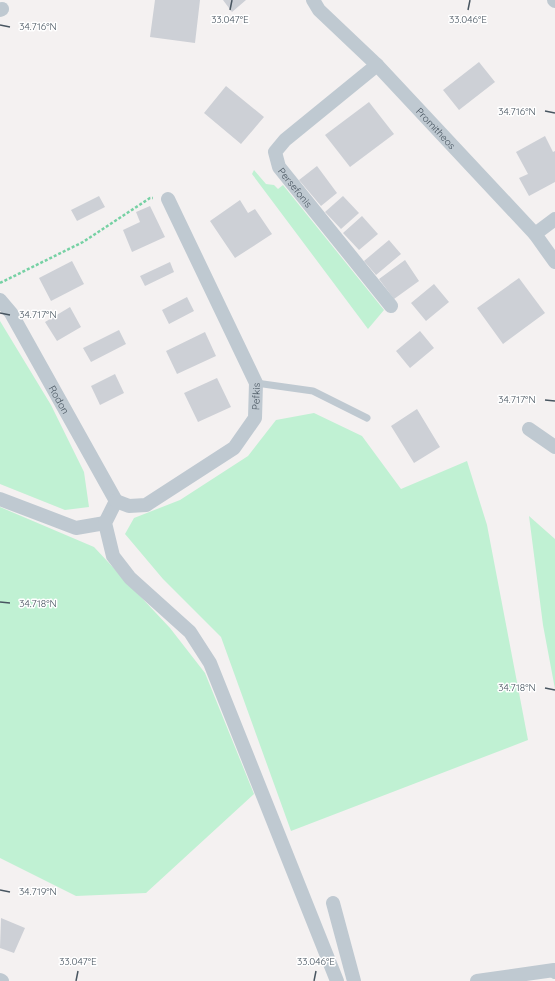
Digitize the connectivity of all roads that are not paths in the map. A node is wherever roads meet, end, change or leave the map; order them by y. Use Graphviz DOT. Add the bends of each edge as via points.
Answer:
graph roads {
  1 [pos="313,0"];
  2 [pos="377,65"];
  3 [pos="168,199"];
  4 [pos="555,219"];
  5 [pos="535,234"];
  6 [pos="555,262"];
  7 [pos="0,300"];
  8 [pos="391,306"];
  9 [pos="256,383"];
  10 [pos="367,418"];
  11 [pos="529,428"];
  12 [pos="555,447"];
  13 [pos="0,499"];
  14 [pos="116,501"];
  15 [pos="105,523"];
  16 [pos="333,903"];
  17 [pos="555,972"];
  18 [pos="337,981"];
  19 [pos="354,981"];
  20 [pos="477,981"];
  1 -- 2 [label="street, Promitheos" via="319,10"];
  2 -- 5 [label="street, Promitheos"];
  2 -- 8 [label="street, Persefonis" via="285,140 275,152 279,167"];
  3 -- 9 [label="street, Pefkis"];
  4 -- 5 [label="street"];
  5 -- 6 [label="street, Promitheos"];
  7 -- 14 [label="street, Rodon" via="11,313"];
  9 -- 10 [label="lane" via="313,391"];
  9 -- 14 [label="street, Pefkis" via="255,418 234,448 146,504 129,506"];
  11 -- 12 [label="street"];
  13 -- 15 [label="street" via="76,528"];
  14 -- 15 [label="street"];
  15 -- 18 [label="street" via="113,556 130,578 190,632 210,663"];
  16 -- 19 [label="street"];
  17 -- 20 [label="street" via="554,970"];
}
